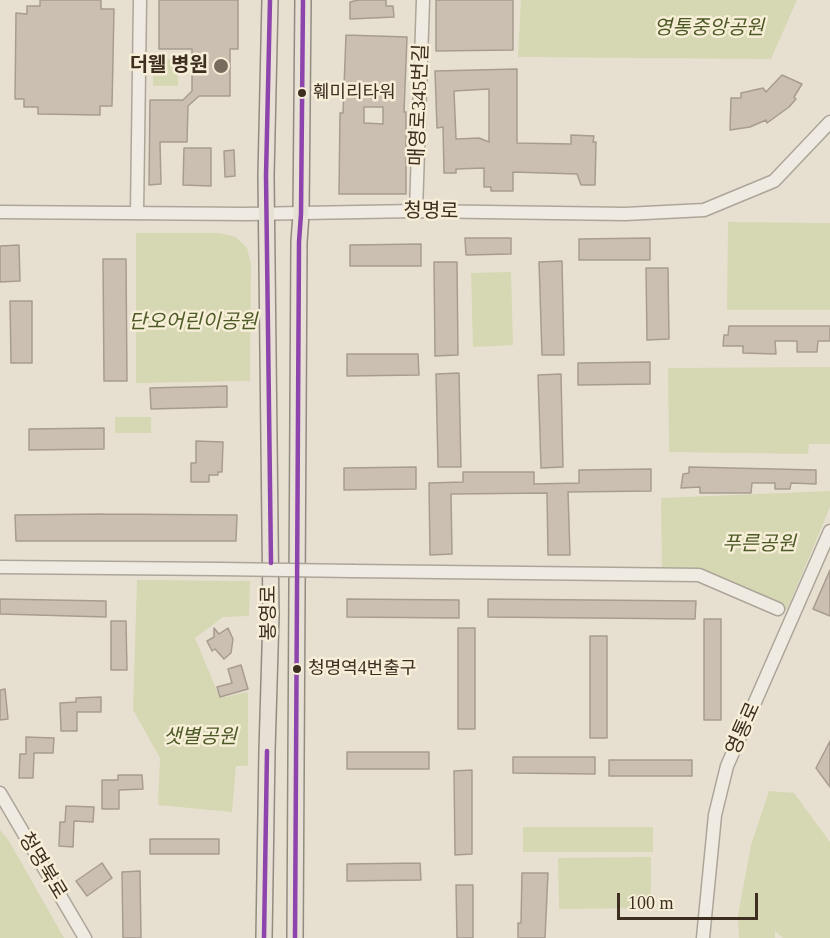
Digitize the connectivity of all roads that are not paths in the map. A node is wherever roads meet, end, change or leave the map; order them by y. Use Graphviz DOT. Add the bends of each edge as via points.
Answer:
graph roads {
  1 [pos="140,0"];
  2 [pos="270,0"];
  3 [pos="303,0"];
  4 [pos="423,0"];
  5 [pos="830,122"];
  6 [pos="416,211"];
  7 [pos="0,212"];
  8 [pos="137,213"];
  9 [pos="268,214"];
  10 [pos="301,214"];
  11 [pos="830,531"];
  12 [pos="0,567"];
  13 [pos="778,609"];
  14 [pos="0,793"];
  15 [pos="85,938"];
  16 [pos="264,938"];
  17 [pos="295,938"];
  18 [pos="703,938"];
  1 -- 8 [label="street"];
  2 -- 9 [label="main road, 봉영로"];
  3 -- 10 [label="main road, 봉영로"];
  4 -- 6 [label="street, 매영로345번길"];
  5 -- 6 [label="street, 청명로" via="774,181 704,210 625,214"];
  6 -- 10 [label="street, 청명로"];
  7 -- 8 [label="street, 청명로"];
  8 -- 9 [label="street, 청명로"];
  9 -- 10 [label="street, 청명로"];
  9 -- 16 [label="main road, 봉영로" via="271,616"];
  10 -- 17 [label="main road, 봉영로"];
  11 -- 18 [label="street, 영통로" via="727,766 715,816"];
  12 -- 13 [label="street, bridge" via="699,575"];
  14 -- 15 [label="street, 청명북로"];
}
